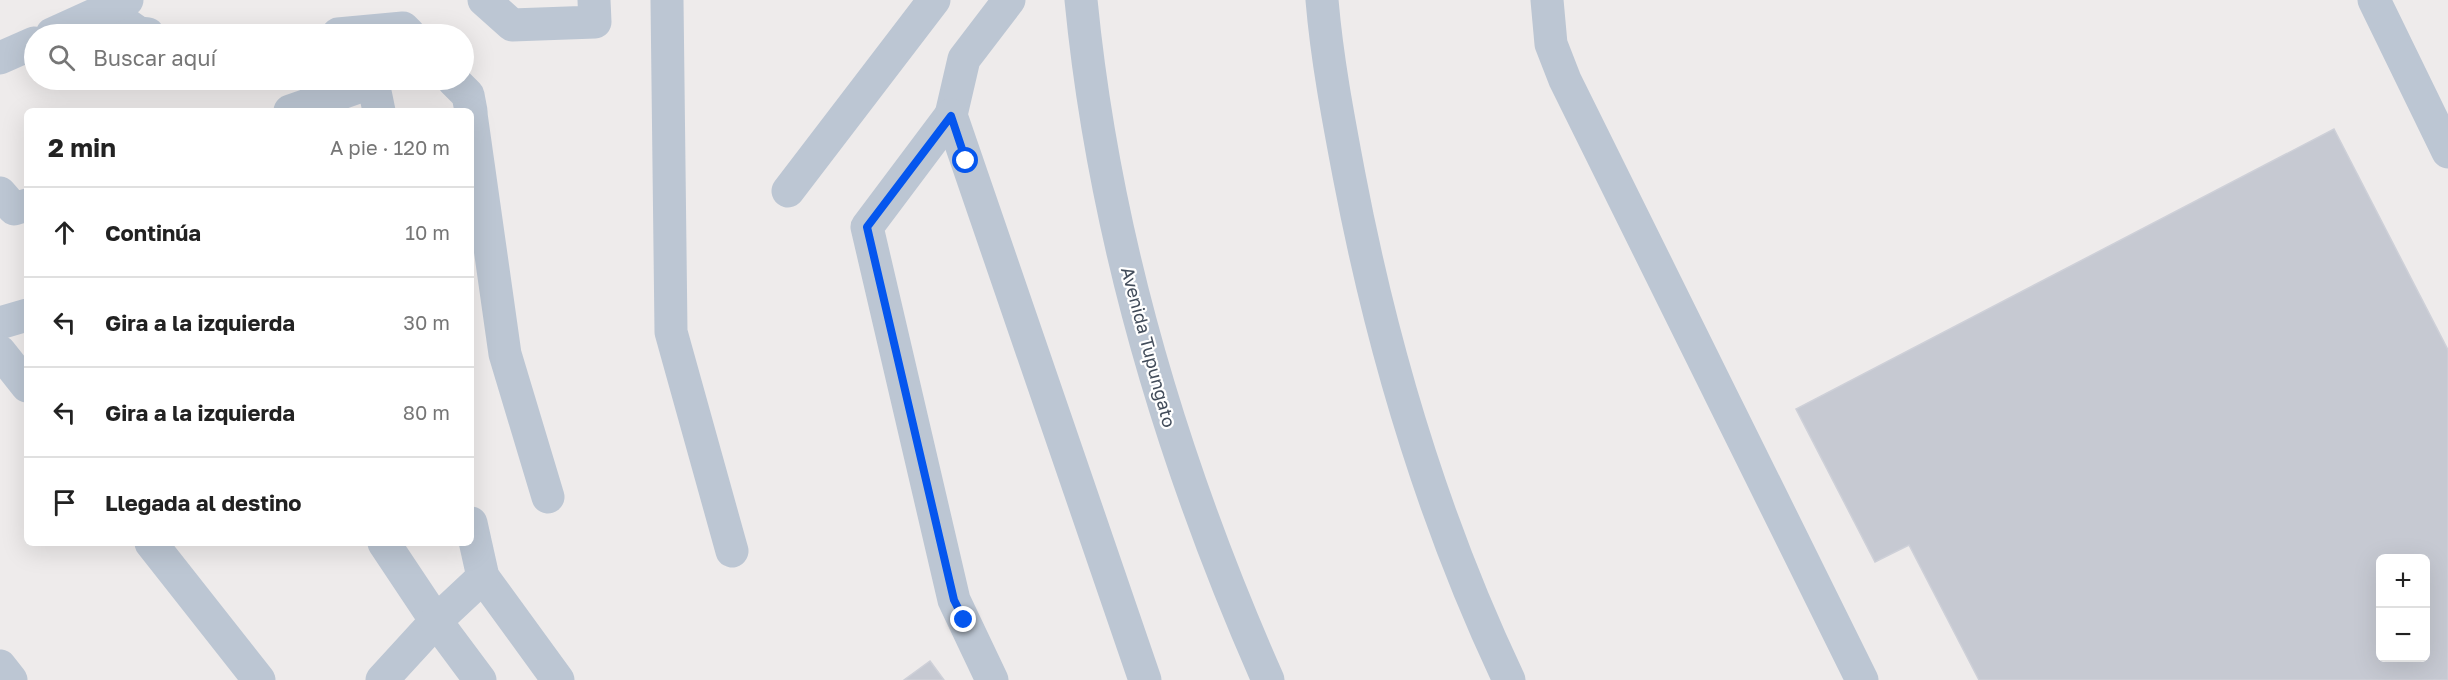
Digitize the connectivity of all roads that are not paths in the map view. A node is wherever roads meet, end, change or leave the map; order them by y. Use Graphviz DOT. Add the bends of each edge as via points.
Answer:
graph roads {
  1 [pos="484,0"];
  2 [pos="594,0"];
  3 [pos="667,0"];
  4 [pos="934,0"];
  5 [pos="1009,0"];
  6 [pos="1081,0"];
  7 [pos="1322,0"];
  8 [pos="1547,0"];
  9 [pos="2374,0"];
  10 [pos="116,5"];
  11 [pos="74,24"];
  12 [pos="132,24"];
  13 [pos="24,47"];
  14 [pos="0,58"];
  15 [pos="350,90"];
  16 [pos="375,90"];
  17 [pos="463,90"];
  18 [pos="299,108"];
  19 [pos="378,108"];
  20 [pos="470,108"];
  21 [pos="951,116"];
  22 [pos="474,133"];
  23 [pos="2448,152"];
  24 [pos="788,191"];
  25 [pos="0,193"];
  26 [pos="24,206"];
  27 [pos="24,316"];
  28 [pos="0,323"];
  29 [pos="0,352"];
  30 [pos="24,382"];
  31 [pos="548,496"];
  32 [pos="474,536"];
  33 [pos="153,546"];
  34 [pos="386,546"];
  35 [pos="732,551"];
  36 [pos="483,577"];
  37 [pos="436,621"];
  38 [pos="0,666"];
  39 [pos="11,680"];
  40 [pos="259,680"];
  41 [pos="382,680"];
  42 [pos="480,680"];
  43 [pos="558,680"];
  44 [pos="992,680"];
  45 [pos="1145,680"];
  46 [pos="1268,680"];
  47 [pos="1509,680"];
  48 [pos="1862,680"];
  1 -- 2 [label="street" via="512,25 595,22"];
  3 -- 35 [label="street" via="671,332"];
  4 -- 24 [label="street"];
  5 -- 21 [label="street" via="964,59"];
  6 -- 46 [label="street, Avenida Tupungato" via="1096,118 1138,315 1199,511"];
  7 -- 47 [label="street" via="1338,120 1384,337 1452,547"];
  8 -- 48 [label="street" via="1551,44 1564,80"];
  9 -- 23 [label="street"];
  10 -- 11 [label="street"];
  10 -- 12 [label="street"];
  13 -- 14 [label="street"];
  15 -- 18 [label="street"];
  16 -- 19 [label="street"];
  17 -- 20 [label="street"];
  21 -- 44 [label="street" via="867,227 954,600"];
  21 -- 45 [label="street"];
  22 -- 31 [label="street" via="505,354"];
  25 -- 26 [label="street" via="14,210"];
  27 -- 28 [label="street"];
  29 -- 30 [label="street"];
  32 -- 36 [label="street"];
  33 -- 40 [label="street"];
  34 -- 37 [label="street"];
  36 -- 37 [label="street"];
  36 -- 43 [label="street"];
  37 -- 41 [label="street"];
  37 -- 42 [label="street"];
  38 -- 39 [label="street"];
}
